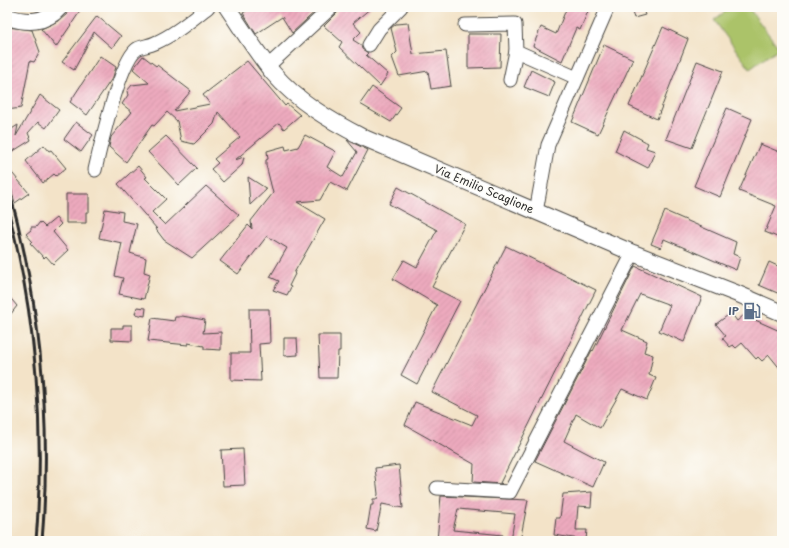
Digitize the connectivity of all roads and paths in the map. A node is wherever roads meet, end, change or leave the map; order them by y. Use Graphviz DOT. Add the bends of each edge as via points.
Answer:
graph roads {
  1 [pos="60,7"];
  2 [pos="208,7"];
  3 [pos="228,7"];
  4 [pos="332,7"];
  5 [pos="401,7"];
  6 [pos="608,7"];
  7 [pos="7,17"];
  8 [pos="465,25"];
  9 [pos="369,45"];
  10 [pos="516,51"];
  11 [pos="268,66"];
  12 [pos="577,78"];
  13 [pos="510,80"];
  14 [pos="95,170"];
  15 [pos="536,212"];
  16 [pos="633,253"];
  17 [pos="782,313"];
  18 [pos="437,488"];
  1 -- 7 [label="main road" via="45,20 25,21"];
  2 -- 14 [label="street" via="173,33 154,44 137,49 129,59 108,111"];
  3 -- 11 [label="main road, Via Emilio Scaglione"];
  4 -- 11 [label="street"];
  5 -- 9 [label="street" via="379,29"];
  6 -- 12 [label="street"];
  8 -- 10 [label="street" via="515,24"];
  10 -- 12 [label="street"];
  10 -- 13 [label="street"];
  11 -- 15 [label="main road, Via Emilio Scaglione" via="303,101 329,120 362,137"];
  12 -- 15 [label="street" via="548,145"];
  15 -- 16 [label="main road, Via Emilio Scaglione"];
  16 -- 17 [label="main road, Via Emilio Scaglione"];
  16 -- 18 [label="street" via="510,492"];
}
